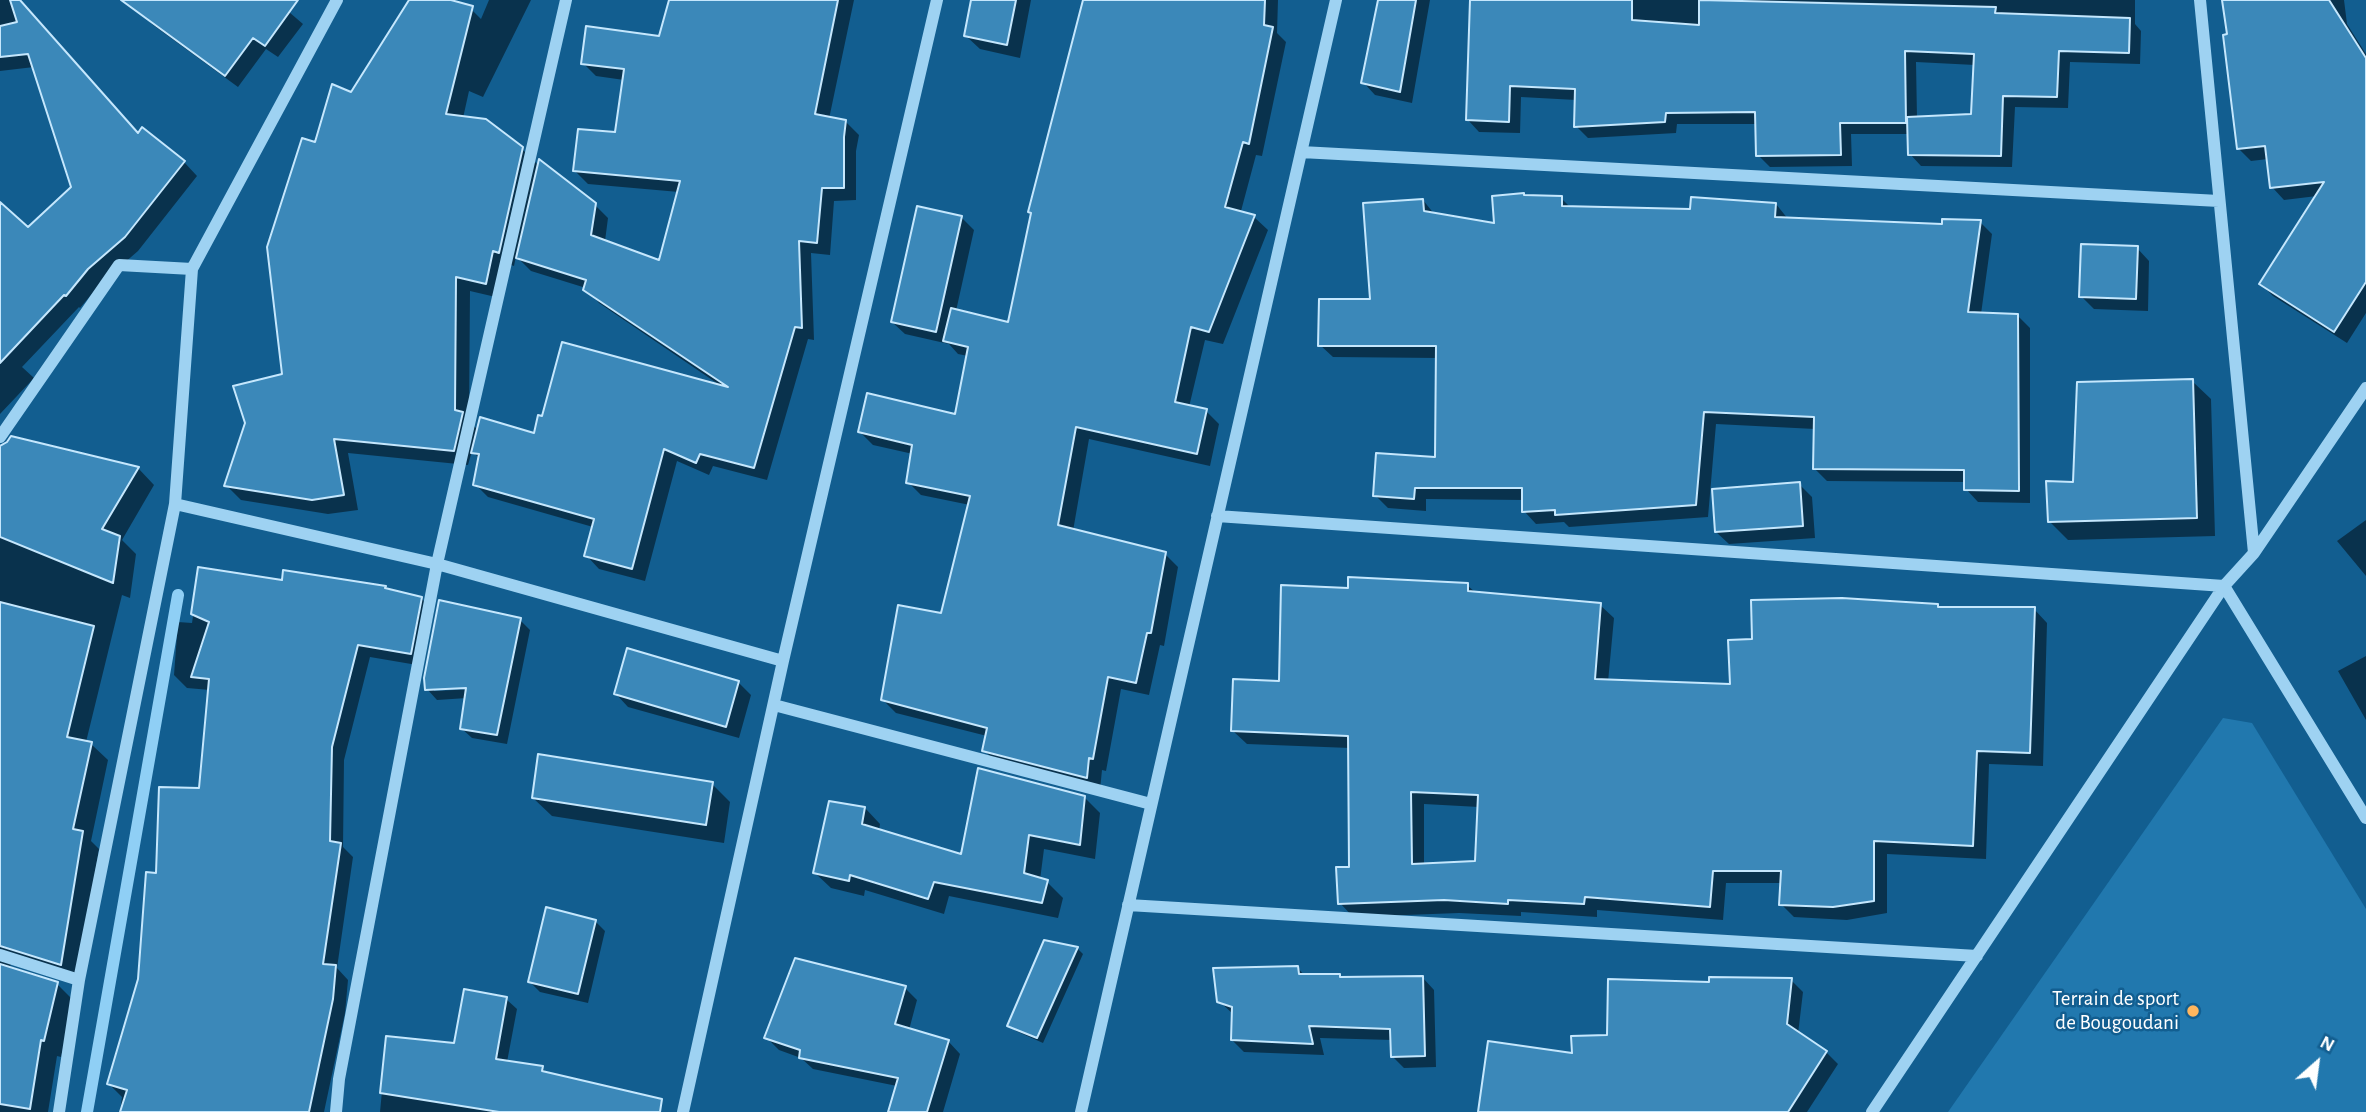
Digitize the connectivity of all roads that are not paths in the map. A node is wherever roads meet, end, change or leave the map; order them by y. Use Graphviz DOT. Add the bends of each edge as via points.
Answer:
graph roads {
  1 [pos="337,0"];
  2 [pos="566,0"];
  3 [pos="937,0"];
  4 [pos="1336,0"];
  5 [pos="2200,0"];
  6 [pos="1301,152"];
  7 [pos="2219,201"];
  8 [pos="192,269"];
  9 [pos="2366,388"];
  10 [pos="0,437"];
  11 [pos="176,504"];
  12 [pos="1217,516"];
  13 [pos="2253,553"];
  14 [pos="437,564"];
  15 [pos="2224,586"];
  16 [pos="783,661"];
  17 [pos="774,705"];
  18 [pos="1152,804"];
  19 [pos="2366,818"];
  20 [pos="1128,905"];
  21 [pos="0,955"];
  22 [pos="1977,956"];
  23 [pos="79,980"];
  24 [pos="59,1112"];
  25 [pos="336,1112"];
  26 [pos="683,1112"];
  27 [pos="1081,1112"];
  28 [pos="1872,1112"];
  1 -- 8 [label="street"];
  2 -- 14 [label="street"];
  3 -- 16 [label="street"];
  4 -- 6 [label="street"];
  5 -- 7 [label="street"];
  6 -- 7 [label="street"];
  6 -- 12 [label="street"];
  7 -- 13 [label="street"];
  8 -- 10 [label="street" via="119,265"];
  8 -- 11 [label="street"];
  9 -- 13 [label="street"];
  11 -- 14 [label="street"];
  11 -- 23 [label="street"];
  12 -- 15 [label="street"];
  12 -- 18 [label="street"];
  13 -- 15 [label="street"];
  14 -- 16 [label="street"];
  14 -- 25 [label="street" via="338,1079"];
  15 -- 19 [label="street"];
  15 -- 22 [label="street"];
  16 -- 17 [label="street"];
  17 -- 18 [label="street"];
  17 -- 26 [label="street"];
  18 -- 20 [label="street"];
  20 -- 22 [label="street"];
  20 -- 27 [label="street"];
  21 -- 23 [label="street"];
  22 -- 28 [label="street"];
  23 -- 24 [label="street"];
}
